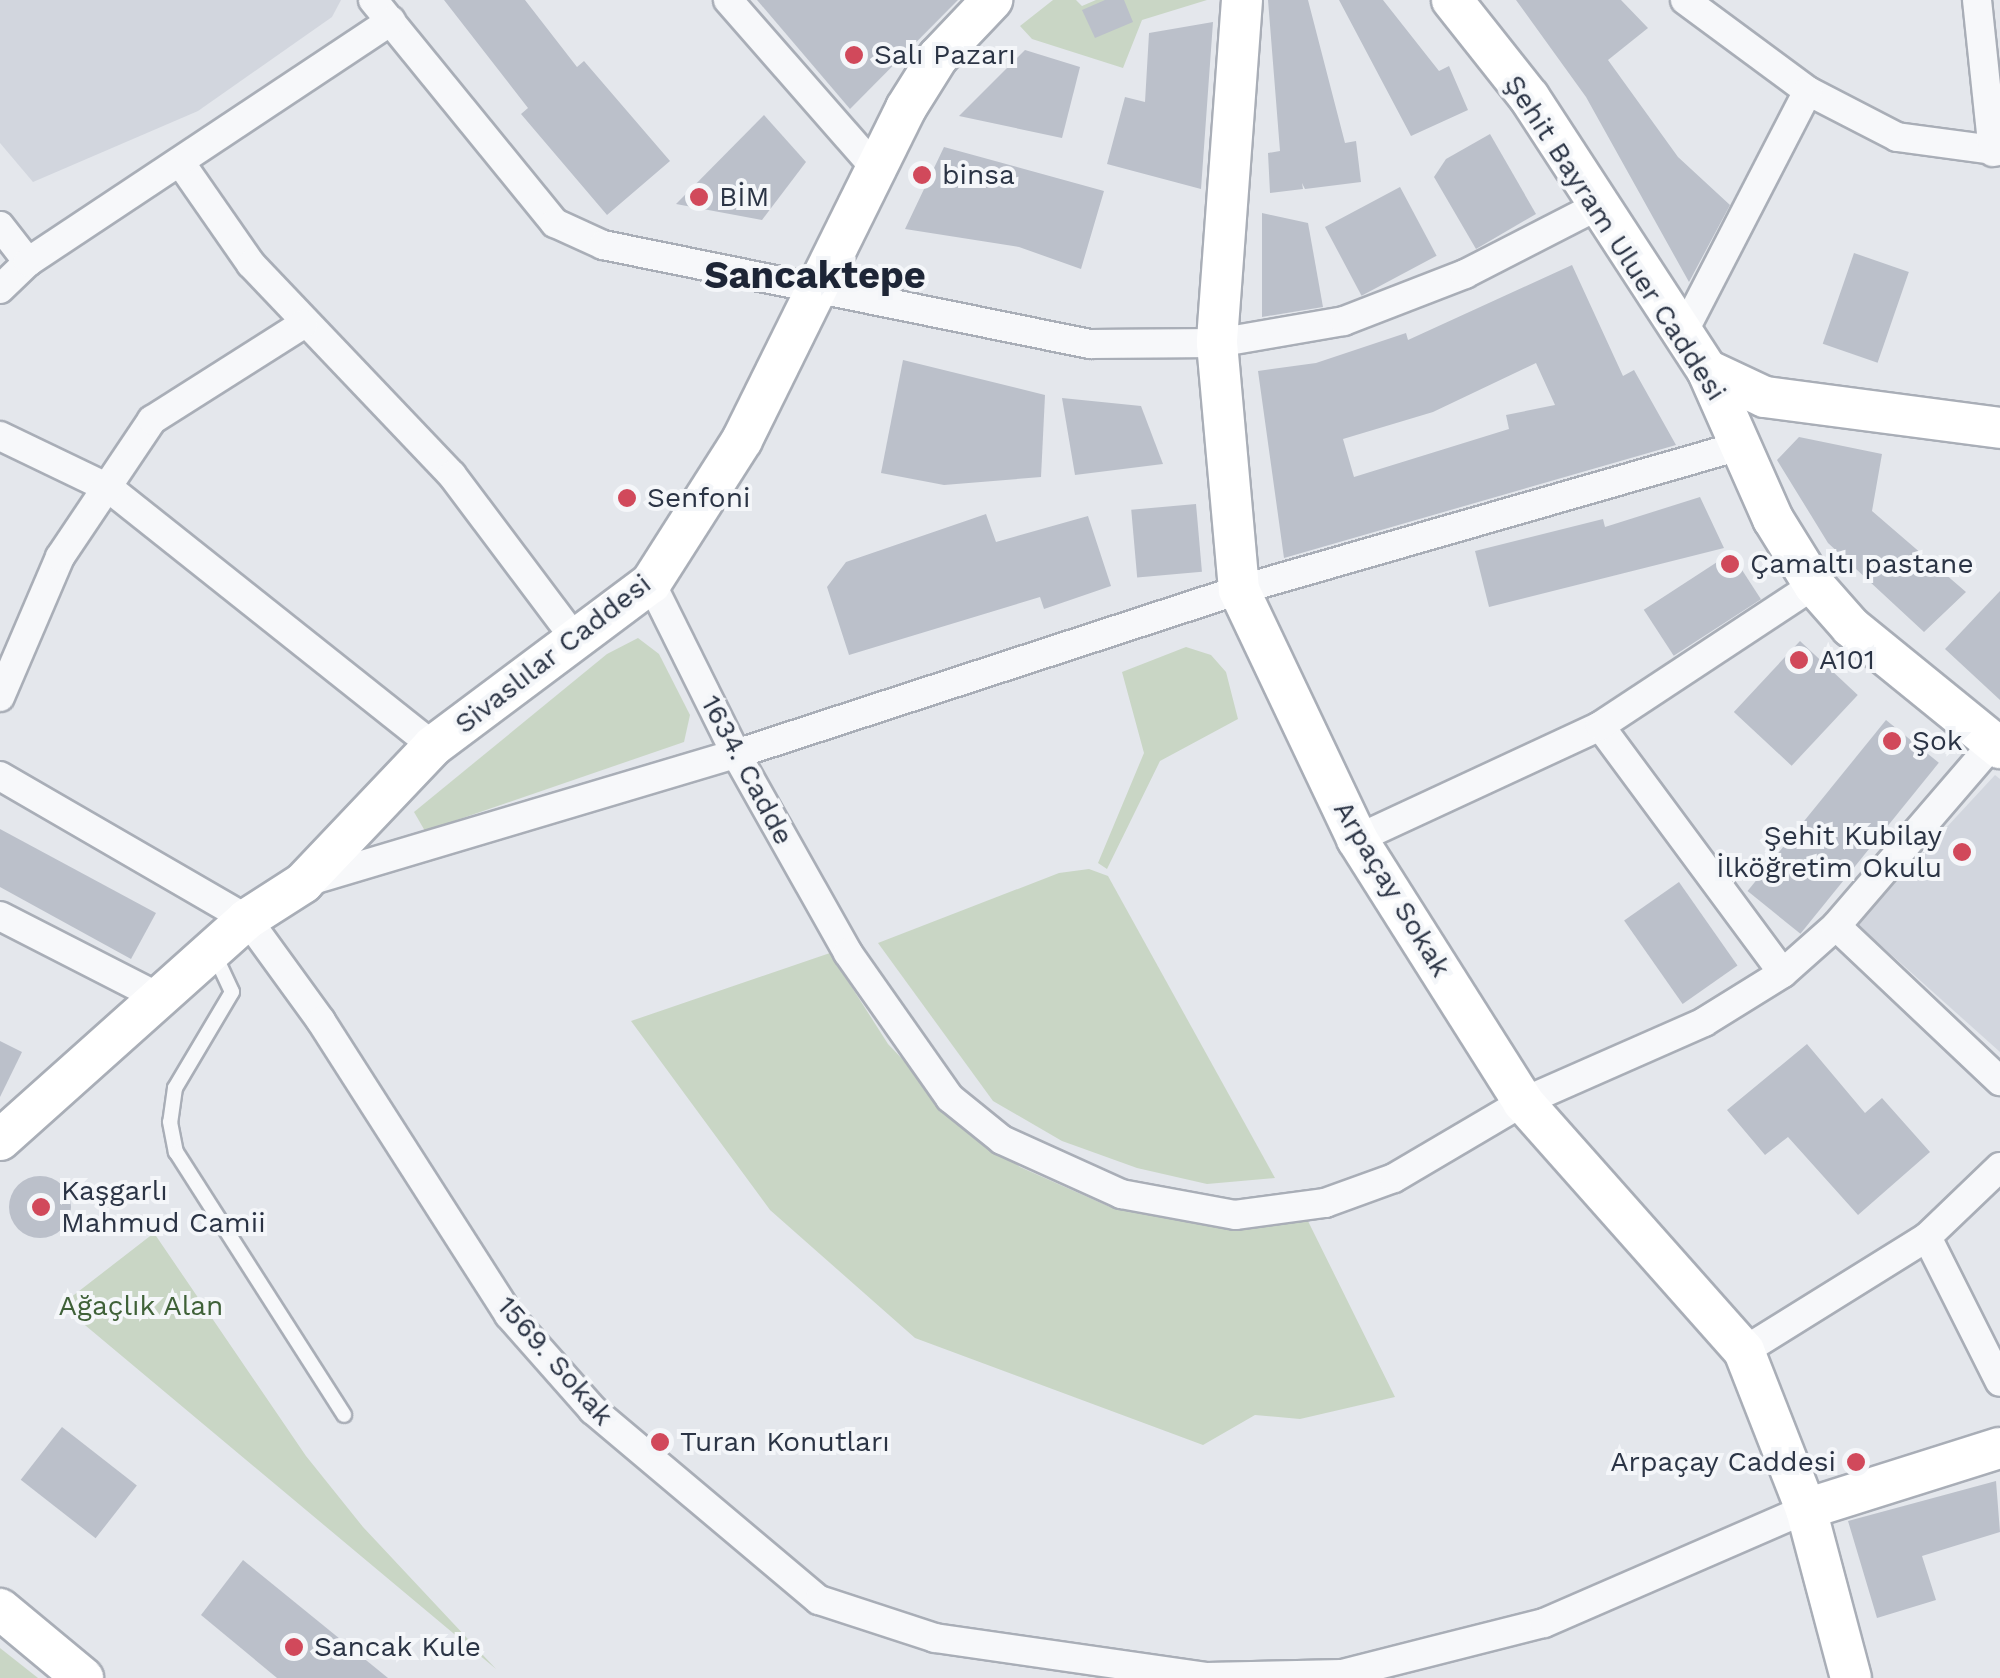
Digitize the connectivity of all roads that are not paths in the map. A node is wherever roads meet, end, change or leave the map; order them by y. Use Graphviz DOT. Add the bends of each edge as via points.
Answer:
graph roads {
  1 [pos="728,0"];
  2 [pos="992,0"];
  3 [pos="1242,0"];
  4 [pos="1452,0"];
  5 [pos="1685,0"];
  6 [pos="1977,0"];
  7 [pos="382,10"];
  8 [pos="1808,91"];
  9 [pos="1996,152"];
  10 [pos="180,162"];
  11 [pos="876,169"];
  12 [pos="1599,205"];
  13 [pos="0,226"];
  14 [pos="28,262"];
  15 [pos="820,288"];
  16 [pos="0,289"];
  17 [pos="303,324"];
  18 [pos="1682,333"];
  19 [pos="1217,344"];
  20 [pos="1707,370"];
  21 [pos="2000,428"];
  22 [pos="0,436"];
  23 [pos="1743,445"];
  24 [pos="110,488"];
  25 [pos="651,584"];
  26 [pos="1814,585"];
  27 [pos="1238,590"];
  28 [pos="576,640"];
  29 [pos="0,697"];
  30 [pos="1600,726"];
  31 [pos="1997,745"];
  32 [pos="433,746"];
  33 [pos="736,754"];
  34 [pos="0,776"];
  35 [pos="1357,839"];
  36 [pos="303,883"];
  37 [pos="0,916"];
  38 [pos="247,920"];
  39 [pos="1836,926"];
  40 [pos="212,950"];
  41 [pos="1783,974"];
  42 [pos="160,998"];
  43 [pos="2000,1080"];
  44 [pos="1523,1102"];
  45 [pos="0,1140"];
  46 [pos="2000,1167"];
  47 [pos="1927,1237"];
  48 [pos="1744,1351"];
  49 [pos="2000,1382"];
  50 [pos="344,1415"];
  51 [pos="2000,1448"];
  52 [pos="1806,1509"];
  53 [pos="0,1609"];
  54 [pos="83,1678"];
  55 [pos="1851,1678"];
  1 -- 11 [label="street"];
  2 -- 11 [label="main road, Sivaslılar Caddesi" via="938,57"];
  3 -- 19 [label="main road, Arpaçay Sokak"];
  4 -- 12 [label="main road, Şehit Bayram Uluer Caddesi" via="1529,97"];
  5 -- 8 [label="street"];
  6 -- 9 [label="street"];
  7 -- 10 [label="street"];
  7 -- 15 [label="street" via="555,223 603,245"];
  8 -- 9 [label="street" via="1897,137"];
  8 -- 18 [label="street"];
  10 -- 14 [label="street"];
  10 -- 17 [label="street" via="251,264"];
  11 -- 15 [label="main road, Sivaslılar Caddesi"];
  12 -- 18 [label="main road, Şehit Bayram Uluer Caddesi"];
  12 -- 19 [label="street" via="1465,274 1344,320"];
  13 -- 14 [label="street"];
  14 -- 16 [label="street"];
  15 -- 19 [label="street" via="1090,344"];
  15 -- 25 [label="main road, Sivaslılar Caddesi" via="742,440"];
  17 -- 24 [label="street" via="152,420"];
  17 -- 28 [label="street" via="452,475"];
  18 -- 20 [label="main road, Şehit Bayram Uluer Caddesi"];
  19 -- 27 [label="main road, Arpaçay Sokak"];
  20 -- 21 [label="main road" via="1765,397"];
  20 -- 23 [label="main road, Şehit Bayram Uluer Caddesi"];
  22 -- 24 [label="street"];
  23 -- 26 [label="main road, Şehit Bayram Uluer Caddesi" via="1773,519"];
  23 -- 27 [label="street"];
  24 -- 29 [label="street" via="60,558"];
  24 -- 32 [label="street"];
  25 -- 28 [label="main road, Sivaslılar Caddesi"];
  25 -- 33 [label="street, 1634. Cadde"];
  26 -- 30 [label="street"];
  26 -- 31 [label="main road, Şehit Bayram Uluer Caddesi" via="1850,627"];
  27 -- 33 [label="street"];
  27 -- 35 [label="main road, Arpaçay Sokak"];
  28 -- 32 [label="main road, Sivaslılar Caddesi"];
  30 -- 35 [label="street"];
  30 -- 41 [label="street"];
  31 -- 39 [label="street, 1634. Cadde"];
  32 -- 36 [label="main road, Sivaslılar Caddesi"];
  33 -- 36 [label="street"];
  33 -- 44 [label="street, 1634. Cadde" via="848,953 950,1098 1002,1140 1121,1194 1235,1215 1325,1203 1448,1150"];
  34 -- 38 [label="street"];
  35 -- 44 [label="main road, Arpaçay Sokak"];
  36 -- 38 [label="main road, Sivaslılar Caddesi"];
  37 -- 42 [label="street"];
  38 -- 40 [label="main road, Sivaslılar Caddesi"];
  38 -- 52 [label="street, 1569. Sokak" via="321,1021 509,1315 593,1410 819,1600 935,1638 1207,1677 1342,1674 1544,1623"];
  39 -- 41 [label="street, 1634. Cadde"];
  39 -- 43 [label="street"];
  40 -- 42 [label="main road, Sivaslılar Caddesi"];
  40 -- 50 [label="lane" via="232,992 181,1072 171,1105 172,1137 183,1166"];
  41 -- 44 [label="street, 1634. Cadde" via="1704,1022"];
  42 -- 45 [label="main road, Sivaslılar Caddesi"];
  44 -- 48 [label="main road, Arpaçay Sokak"];
  46 -- 47 [label="street"];
  47 -- 48 [label="street"];
  47 -- 49 [label="street"];
  48 -- 52 [label="main road, Arpaçay Sokak"];
  51 -- 52 [label="main road"];
  52 -- 55 [label="main road, Arpaçay Sokak"];
  53 -- 54 [label="main road"];
}
